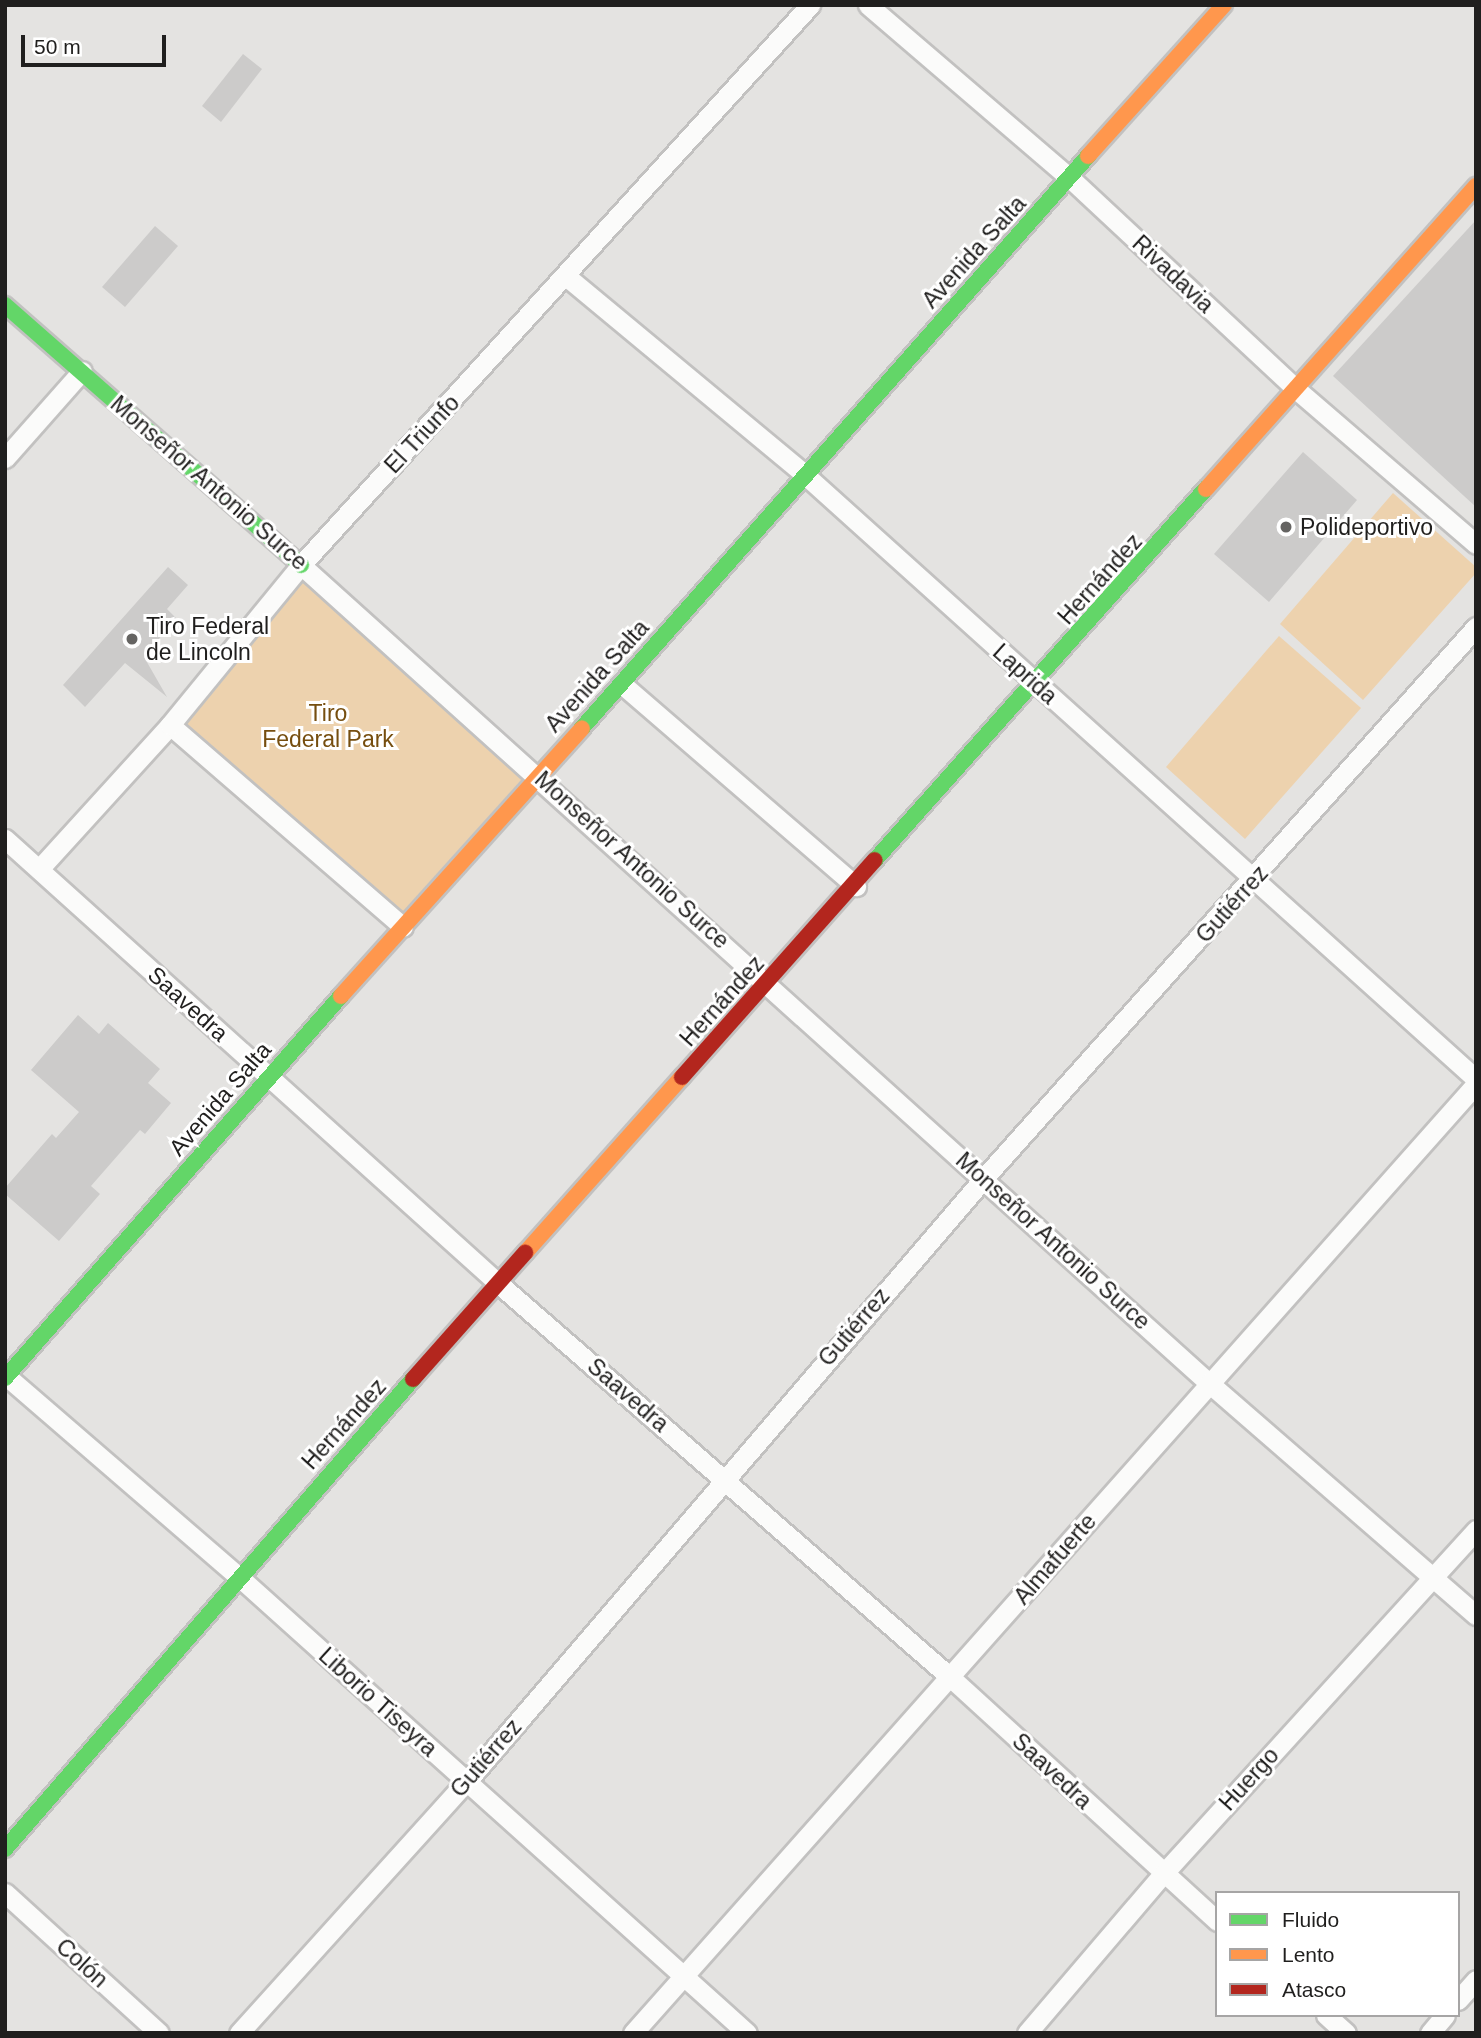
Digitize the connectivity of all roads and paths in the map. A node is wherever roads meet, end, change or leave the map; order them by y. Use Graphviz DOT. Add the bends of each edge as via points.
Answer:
graph roads {
  1 [pos="810,5"];
  2 [pos="869,5"];
  3 [pos="1224,5"];
  4 [pos="1071,179"];
  5 [pos="1476,186"];
  6 [pos="566,277"];
  7 [pos="5,305"];
  8 [pos="82,371"];
  9 [pos="1297,390"];
  10 [pos="5,458"];
  11 [pos="803,472"];
  12 [pos="1476,544"];
  13 [pos="301,565"];
  14 [pos="1476,627"];
  15 [pos="1036,684"];
  16 [pos="623,685"];
  17 [pos="170,725"];
  18 [pos="537,774"];
  19 [pos="5,839"];
  20 [pos="40,869"];
  21 [pos="1256,877"];
  22 [pos="856,886"];
  23 [pos="403,927"];
  24 [pos="768,984"];
  25 [pos="269,1078"];
  26 [pos="1476,1079"];
  27 [pos="1476,1084"];
  28 [pos="984,1178"];
  29 [pos="499,1284"];
  30 [pos="6,1376"];
  31 [pos="1209,1383"];
  32 [pos="724,1478"];
  33 [pos="1476,1530"];
  34 [pos="238,1576"];
  35 [pos="1433,1577"];
  36 [pos="1476,1615"];
  37 [pos="950,1677"];
  38 [pos="467,1781"];
  39 [pos="5,1849"];
  40 [pos="1163,1874"];
  41 [pos="5,1893"];
  42 [pos="1215,1919"];
  43 [pos="684,1975"];
  44 [pos="1476,1980"];
  45 [pos="1460,1998"];
  46 [pos="1328,2017"];
  47 [pos="1443,2017"];
  48 [pos="159,2033"];
  49 [pos="239,2033"];
  50 [pos="633,2033"];
  51 [pos="747,2033"];
  52 [pos="1027,2033"];
  53 [pos="1346,2033"];
  54 [pos="1430,2033"];
  1 -- 6 [label="street, El Triunfo"];
  2 -- 4 [label="street, Rivadavia"];
  3 -- 4 [label="street, Avenida Salta"];
  4 -- 9 [label="street, Rivadavia"];
  4 -- 11 [label="street, Avenida Salta"];
  5 -- 9 [label="street, Hernández"];
  6 -- 11 [label="street, Laprida"];
  6 -- 13 [label="street, El Triunfo"];
  7 -- 8 [label="street, Monseñor Antonio Surce"];
  8 -- 10 [label="street"];
  8 -- 13 [label="street, Monseñor Antonio Surce"];
  9 -- 12 [label="street, Rivadavia"];
  9 -- 15 [label="street, Hernández"];
  11 -- 15 [label="street, Laprida"];
  11 -- 16 [label="street, Avenida Salta"];
  13 -- 17 [label="street, El Triunfo"];
  13 -- 18 [label="street, Monseñor Antonio Surce"];
  14 -- 21 [label="street, Gutiérrez"];
  15 -- 21 [label="street, Laprida"];
  15 -- 22 [label="street, Hernández"];
  16 -- 18 [label="street, Avenida Salta"];
  16 -- 22 [label="street"];
  17 -- 20 [label="street, El Triunfo"];
  17 -- 23 [label="street"];
  18 -- 23 [label="street, Avenida Salta"];
  18 -- 24 [label="street, Monseñor Antonio Surce"];
  19 -- 20 [label="street, Saavedra"];
  20 -- 25 [label="street, Saavedra"];
  21 -- 26 [label="street, Laprida"];
  21 -- 28 [label="street, Gutiérrez"];
  22 -- 24 [label="street, Hernández"];
  23 -- 25 [label="street, Avenida Salta"];
  24 -- 28 [label="street, Monseñor Antonio Surce"];
  24 -- 29 [label="street, Hernández"];
  25 -- 29 [label="street, Saavedra"];
  25 -- 30 [label="street, Avenida Salta"];
  27 -- 31 [label="street, Almafuerte"];
  28 -- 31 [label="street, Monseñor Antonio Surce"];
  28 -- 32 [label="street, Gutiérrez"];
  29 -- 32 [label="street, Saavedra"];
  29 -- 34 [label="street, Hernández"];
  30 -- 34 [label="street, Liborio Tiseyra"];
  31 -- 35 [label="street, Monseñor Antonio Surce"];
  31 -- 37 [label="street, Almafuerte"];
  32 -- 37 [label="street, Saavedra"];
  32 -- 38 [label="street, Gutiérrez"];
  33 -- 35 [label="street, Huergo"];
  34 -- 38 [label="street, Liborio Tiseyra"];
  34 -- 39 [label="street, Hernández"];
  35 -- 36 [label="street, Monseñor Antonio Surce"];
  35 -- 40 [label="street, Huergo"];
  37 -- 40 [label="street, Saavedra"];
  37 -- 43 [label="street, Almafuerte"];
  38 -- 43 [label="street, Liborio Tiseyra"];
  38 -- 49 [label="street, Gutiérrez"];
  40 -- 42 [label="street, Saavedra"];
  40 -- 52 [label="street, Huergo"];
  41 -- 48 [label="street, Colón"];
  43 -- 50 [label="street, Almafuerte"];
  43 -- 51 [label="street, Liborio Tiseyra"];
  44 -- 45 [label="street"];
  46 -- 53 [label="street"];
  47 -- 54 [label="street"];
}
